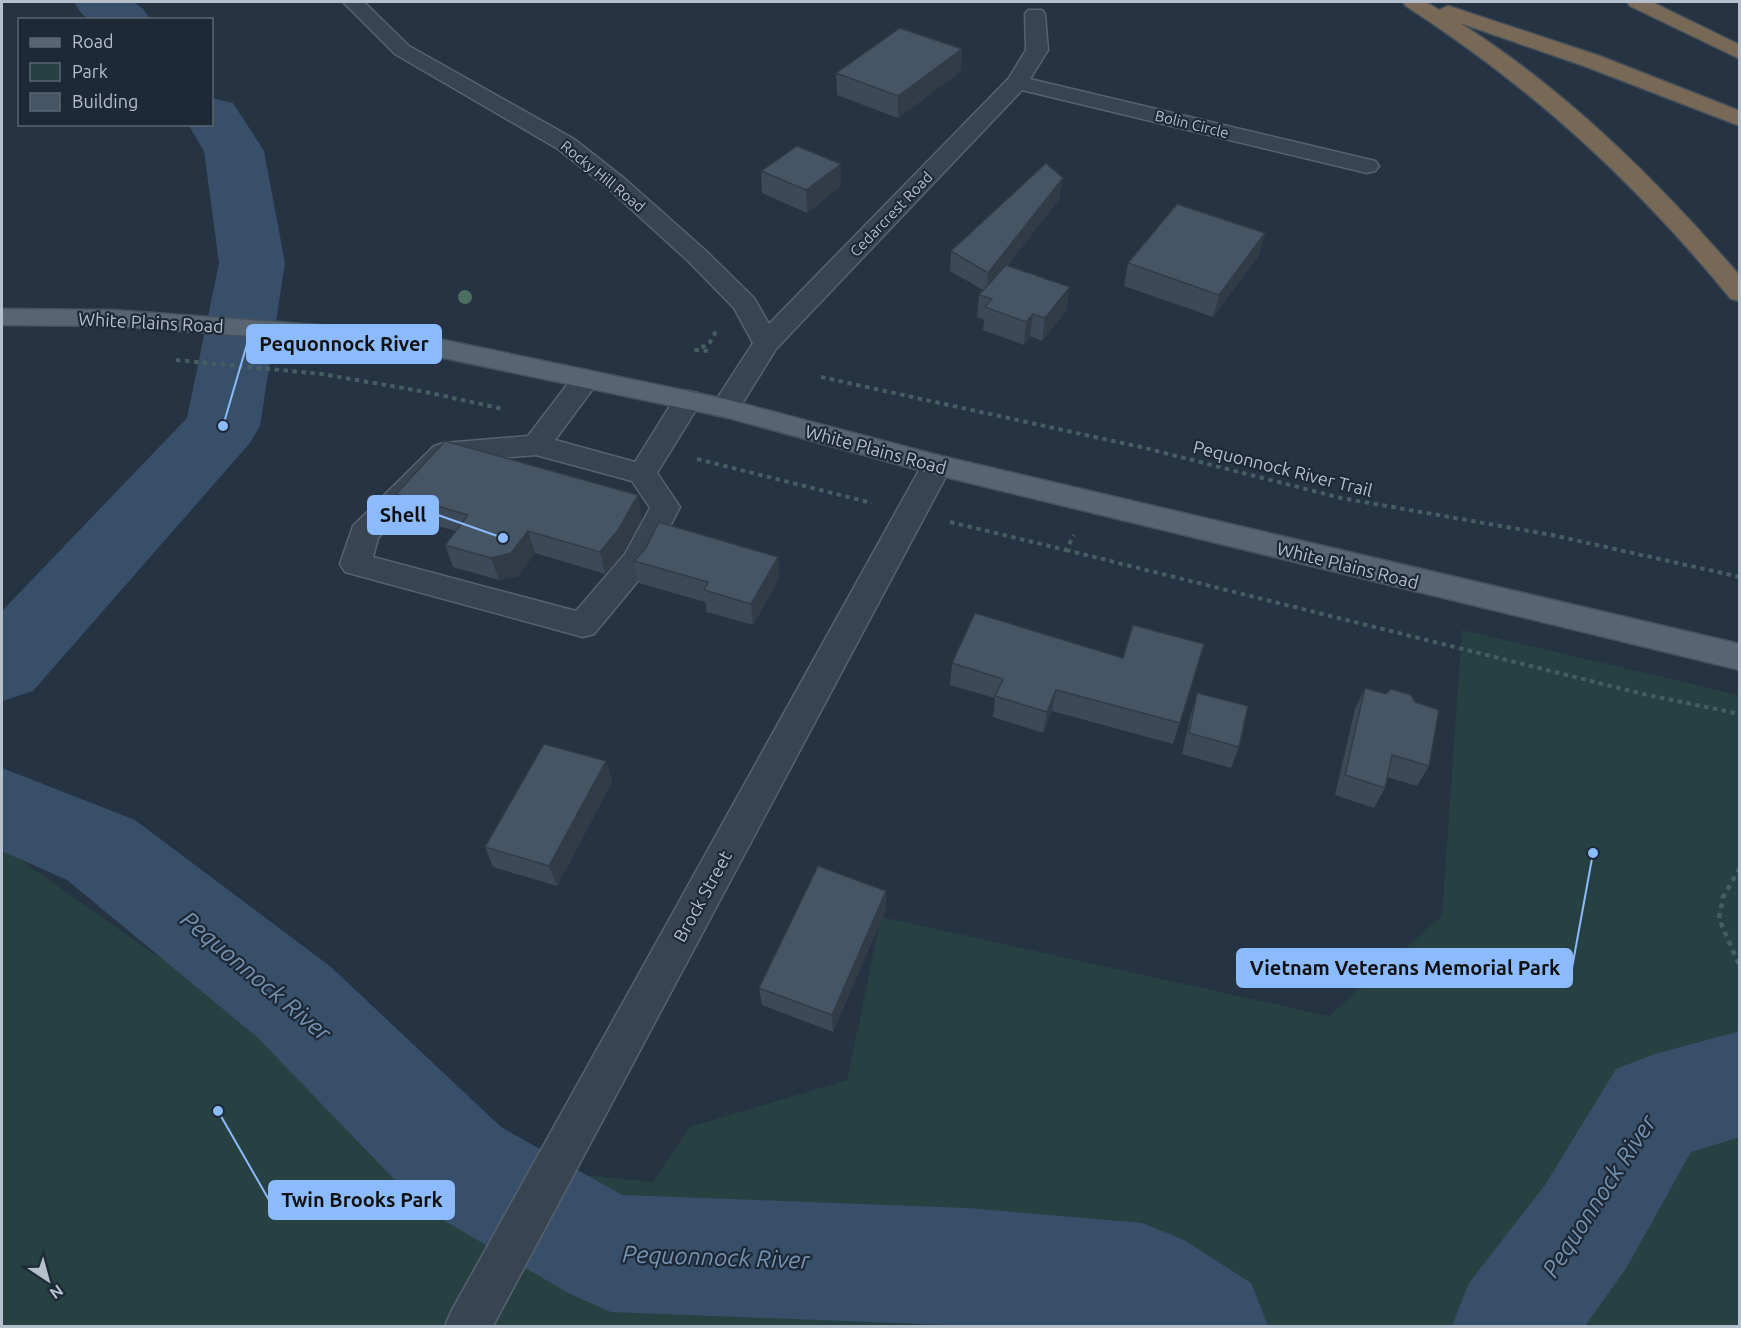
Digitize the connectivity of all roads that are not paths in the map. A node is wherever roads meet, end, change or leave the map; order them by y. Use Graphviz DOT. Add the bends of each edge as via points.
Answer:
graph roads {
  1 [pos="353,2"];
  2 [pos="1414,2"];
  3 [pos="1637,2"];
  4 [pos="1035,14"];
  5 [pos="1740,53"];
  6 [pos="1017,82"];
  7 [pos="1740,119"];
  8 [pos="1367,166"];
  9 [pos="1740,293"];
  10 [pos="2,317"];
  11 [pos="766,343"];
  12 [pos="586,379"];
  13 [pos="688,400"];
  14 [pos="725,408"];
  15 [pos="544,433"];
  16 [pos="937,465"];
  17 [pos="642,474"];
  18 [pos="1740,657"];
  19 [pos="468,1326"];
  1 -- 11 [label="street, Rocky Hill Road" via="402,50 566,144 617,184 745,304"];
  2 -- 7 [label="highway" via="1592,61"];
  2 -- 9 [label="highway" via="1511,69 1593,136 1673,214"];
  3 -- 5 [label="highway"];
  4 -- 6 [label="street, Cedarcrest Road" via="1037,50"];
  6 -- 8 [label="street, Bolin Circle"];
  6 -- 11 [label="street, Cedarcrest Road"];
  10 -- 12 [label="main road, White Plains Road" via="114,318 344,335 444,350"];
  11 -- 14 [label="street, Cedarcrest Road"];
  12 -- 13 [label="main road, White Plains Road"];
  12 -- 15 [label="street"];
  13 -- 14 [label="main road, White Plains Road"];
  13 -- 17 [label="street"];
  14 -- 16 [label="main road, White Plains Road"];
  15 -- 17 [label="street"];
  15 -- 17 [label="street" via="444,453 364,534 356,564 583,625 636,562 665,507"];
  16 -- 18 [label="main road, White Plains Road"];
  16 -- 19 [label="street, Brock Street"];
}
